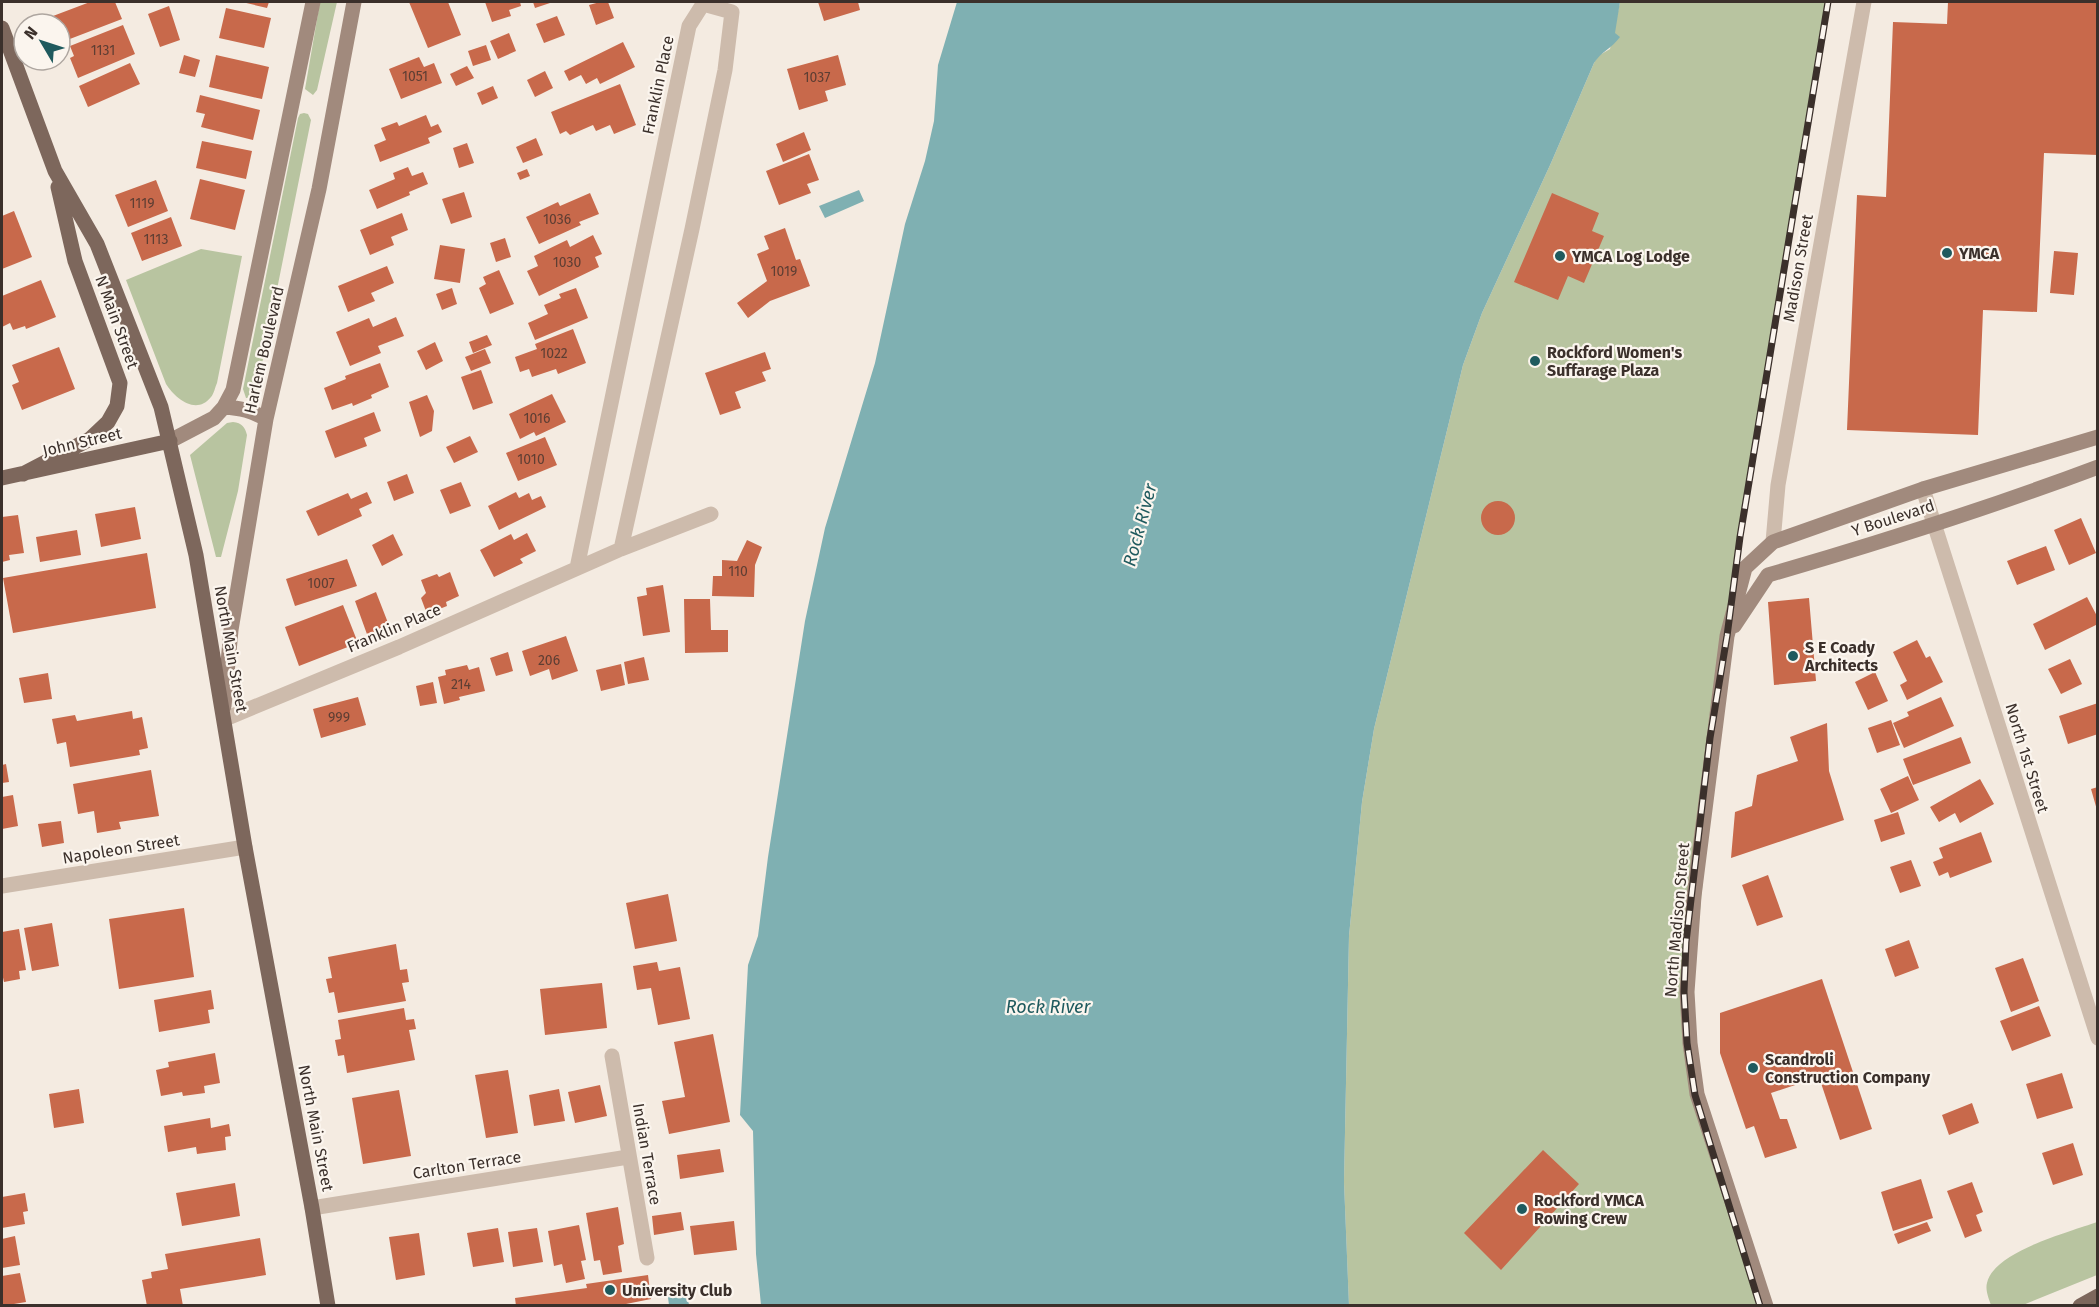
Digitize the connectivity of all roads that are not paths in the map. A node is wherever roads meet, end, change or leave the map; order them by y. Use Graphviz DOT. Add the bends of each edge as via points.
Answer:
graph roads {
  1 [pos="313,2"];
  2 [pos="354,2"];
  3 [pos="1864,2"];
  4 [pos="2,28"];
  5 [pos="55,171"];
  6 [pos="224,407"];
  7 [pos="266,419"];
  8 [pos="2097,437"];
  9 [pos="170,441"];
  10 [pos="2097,467"];
  11 [pos="23,474"];
  12 [pos="2,478"];
  13 [pos="1923,489"];
  14 [pos="711,514"];
  15 [pos="1934,524"];
  16 [pos="1773,542"];
  17 [pos="621,549"];
  18 [pos="577,568"];
  19 [pos="1727,636"];
  20 [pos="224,714"];
  21 [pos="245,847"];
  22 [pos="2,886"];
  23 [pos="2097,1038"];
  24 [pos="612,1056"];
  25 [pos="628,1157"];
  26 [pos="312,1208"];
  27 [pos="647,1258"];
  28 [pos="2097,1296"];
  29 [pos="2097,1303"];
  30 [pos="328,1305"];
  31 [pos="1766,1305"];
  32 [pos="2080,1305"];
  33 [pos="2088,1305"];
  1 -- 6 [label="street, Harlem Boulevard" via="239,365"];
  2 -- 7 [label="street, Harlem Boulevard" via="319,189"];
  3 -- 16 [label="street, Madison Street" via="1778,485"];
  4 -- 5 [label="main road, North Main Street"];
  5 -- 9 [label="main road, North Main Street" via="97,244 161,407"];
  5 -- 11 [label="main road, N Main Street" via="75,261 120,383 117,406 108,422 90,439"];
  6 -- 7 [label="street" via="253,411"];
  6 -- 9 [label="street, Harlem Boulevard" via="214,418"];
  7 -- 20 [label="street, Harlem Boulevard" via="231,630"];
  8 -- 13 [label="street, Y Boulevard"];
  9 -- 11 [label="main road, John Street"];
  9 -- 20 [label="main road, North Main Street" via="196,555"];
  10 -- 15 [label="street, Y Boulevard"];
  11 -- 12 [label="main road, John Street"];
  13 -- 15 [label="street, North 1st Street"];
  13 -- 16 [label="street, Y Boulevard"];
  14 -- 17 [label="street, Franklin Place"];
  15 -- 19 [label="street, Y Boulevard" via="1768,575"];
  15 -- 23 [label="street, North 1st Street"];
  16 -- 19 [label="street, North Madison Street" via="1745,568"];
  17 -- 18 [label="street, Franklin Place"];
  17 -- 18 [label="street, Franklin Place" via="725,70 732,12 703,4 689,27"];
  18 -- 20 [label="street, Franklin Place" via="388,651"];
  19 -- 31 [label="street, North Madison Street" via="1693,908 1687,992 1697,1094"];
  20 -- 21 [label="main road, North Main Street"];
  21 -- 22 [label="street, Napoleon Street"];
  21 -- 26 [label="main road, North Main Street"];
  24 -- 25 [label="street, Indian Terrace"];
  25 -- 26 [label="street, Carlton Terrace"];
  25 -- 27 [label="street, Indian Terrace"];
  26 -- 30 [label="main road, North Main Street"];
  28 -- 32 [label="main road"];
  29 -- 33 [label="street"];
}
